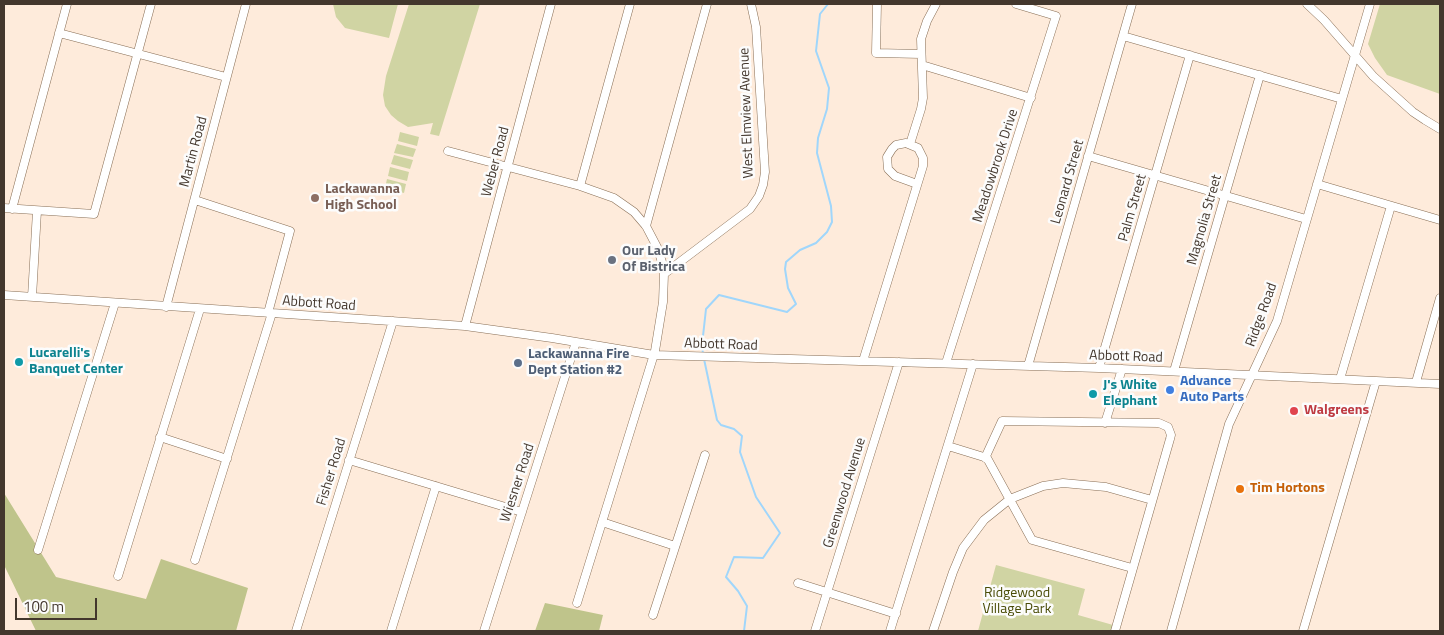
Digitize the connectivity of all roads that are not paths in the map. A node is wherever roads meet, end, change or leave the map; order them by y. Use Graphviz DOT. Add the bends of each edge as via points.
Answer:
graph roads {
  1 [pos="67,4"];
  2 [pos="151,4"];
  3 [pos="246,4"];
  4 [pos="551,4"];
  5 [pos="630,4"];
  6 [pos="707,4"];
  7 [pos="751,4"];
  8 [pos="876,4"];
  9 [pos="936,4"];
  10 [pos="1016,4"];
  11 [pos="1132,4"];
  12 [pos="1307,4"];
  13 [pos="1370,4"];
  14 [pos="59,33"];
  15 [pos="1123,36"];
  16 [pos="138,54"];
  17 [pos="921,54"];
  18 [pos="1190,55"];
  19 [pos="1355,55"];
  20 [pos="922,65"];
  21 [pos="1260,75"];
  22 [pos="226,77"];
  23 [pos="1031,98"];
  24 [pos="1342,99"];
  25 [pos="1440,128"];
  26 [pos="910,144"];
  27 [pos="448,151"];
  28 [pos="1088,156"];
  29 [pos="508,167"];
  30 [pos="1155,176"];
  31 [pos="917,184"];
  32 [pos="1317,184"];
  33 [pos="580,186"];
  34 [pos="1225,196"];
  35 [pos="194,200"];
  36 [pos="1391,206"];
  37 [pos="4,208"];
  38 [pos="12,208"];
  39 [pos="37,211"];
  40 [pos="1306,220"];
  41 [pos="1440,220"];
  42 [pos="646,226"];
  43 [pos="664,274"];
  44 [pos="4,295"];
  45 [pos="32,297"];
  46 [pos="1440,298"];
  47 [pos="115,303"];
  48 [pos="166,306"];
  49 [pos="200,309"];
  50 [pos="270,313"];
  51 [pos="393,321"];
  52 [pos="465,326"];
  53 [pos="576,342"];
  54 [pos="654,355"];
  55 [pos="863,361"];
  56 [pos="899,362"];
  57 [pos="946,363"];
  58 [pos="973,364"];
  59 [pos="1028,366"];
  60 [pos="1099,368"];
  61 [pos="1122,369"];
  62 [pos="1174,371"];
  63 [pos="1252,375"];
  64 [pos="1340,379"];
  65 [pos="1376,381"];
  66 [pos="1416,382"];
  67 [pos="1440,384"];
  68 [pos="1107,423"];
  69 [pos="160,437"];
  70 [pos="948,446"];
  71 [pos="705,454"];
  72 [pos="985,458"];
  73 [pos="226,459"];
  74 [pos="349,460"];
  75 [pos="436,486"];
  76 [pos="1010,499"];
  77 [pos="1152,500"];
  78 [pos="522,512"];
  79 [pos="602,522"];
  80 [pos="675,546"];
  81 [pos="38,550"];
  82 [pos="195,560"];
  83 [pos="1132,568"];
  84 [pos="118,576"];
  85 [pos="798,583"];
  86 [pos="826,592"];
  87 [pos="577,603"];
  88 [pos="896,614"];
  89 [pos="653,615"];
  90 [pos="296,631"];
  91 [pos="390,631"];
  92 [pos="484,631"];
  93 [pos="814,631"];
  94 [pos="890,631"];
  95 [pos="934,631"];
  96 [pos="1114,631"];
  97 [pos="1170,631"];
  98 [pos="1303,631"];
  1 -- 14 [label="street"];
  2 -- 16 [label="street"];
  3 -- 22 [label="street, Martin Road"];
  4 -- 29 [label="street, Weber Road"];
  5 -- 33 [label="street"];
  6 -- 42 [label="street"];
  7 -- 43 [label="street, West Elmview Avenue" via="756,27 765,172 763,185 750,210"];
  8 -- 17 [label="street" via="876,53"];
  9 -- 17 [label="street" via="924,30"];
  10 -- 23 [label="street, Meadowbrook Drive" via="1056,16"];
  11 -- 15 [label="street, Leonard Street"];
  12 -- 19 [label="street"];
  13 -- 19 [label="street, Ridge Road"];
  14 -- 16 [label="street"];
  14 -- 38 [label="street"];
  15 -- 18 [label="street"];
  15 -- 28 [label="street, Leonard Street"];
  16 -- 22 [label="street"];
  16 -- 39 [label="street" via="94,214"];
  17 -- 20 [label="street"];
  18 -- 21 [label="street"];
  18 -- 30 [label="street, Palm Street"];
  19 -- 24 [label="street, Ridge Road"];
  19 -- 25 [label="street" via="1413,112"];
  20 -- 23 [label="street"];
  20 -- 26 [label="street" via="921,109"];
  21 -- 24 [label="street"];
  21 -- 34 [label="street, Magnolia Street"];
  22 -- 35 [label="street, Martin Road"];
  23 -- 57 [label="street, Meadowbrook Drive"];
  24 -- 32 [label="street, Ridge Road"];
  26 -- 31 [label="street" via="920,151 924,161"];
  26 -- 31 [label="street" via="896,145 889,153 888,169 895,176"];
  27 -- 29 [label="street"];
  28 -- 30 [label="street"];
  28 -- 59 [label="street, Leonard Street"];
  29 -- 33 [label="street"];
  29 -- 52 [label="street, Weber Road"];
  30 -- 34 [label="street"];
  30 -- 60 [label="street, Palm Street"];
  31 -- 55 [label="street"];
  32 -- 36 [label="street"];
  32 -- 40 [label="street, Ridge Road"];
  33 -- 42 [label="street" via="614,198 634,212"];
  34 -- 40 [label="street"];
  34 -- 62 [label="street, Magnolia Street"];
  35 -- 48 [label="street, Martin Road"];
  35 -- 50 [label="street" via="290,231"];
  36 -- 41 [label="street"];
  36 -- 64 [label="street"];
  37 -- 38 [label="street"];
  38 -- 39 [label="street"];
  39 -- 45 [label="street"];
  40 -- 63 [label="street, Ridge Road" via="1277,321"];
  42 -- 43 [label="street" via="657,247"];
  43 -- 54 [label="street"];
  44 -- 45 [label="street, Abbott Road"];
  45 -- 47 [label="street, Abbott Road"];
  46 -- 66 [label="street"];
  47 -- 48 [label="street, Abbott Road"];
  47 -- 81 [label="street"];
  48 -- 49 [label="street, Abbott Road"];
  49 -- 50 [label="street, Abbott Road"];
  49 -- 69 [label="street"];
  50 -- 51 [label="street, Abbott Road"];
  50 -- 73 [label="street"];
  51 -- 52 [label="street, Abbott Road"];
  51 -- 74 [label="street, Fisher Road"];
  52 -- 53 [label="street, Abbott Road"];
  53 -- 54 [label="street, Abbott Road"];
  53 -- 78 [label="street, Wiesner Road"];
  54 -- 55 [label="street, Abbott Road"];
  54 -- 79 [label="street"];
  55 -- 56 [label="street, Abbott Road"];
  56 -- 57 [label="street, Abbott Road"];
  56 -- 86 [label="street, Greenwood Avenue"];
  57 -- 58 [label="street, Abbott Road"];
  58 -- 59 [label="street, Abbott Road"];
  58 -- 70 [label="street"];
  59 -- 60 [label="street, Abbott Road"];
  60 -- 61 [label="street, Abbott Road"];
  61 -- 62 [label="street, Abbott Road"];
  61 -- 68 [label="street"];
  62 -- 63 [label="street, Abbott Road"];
  63 -- 64 [label="street, Abbott Road"];
  63 -- 97 [label="street, Ridge Road" via="1229,424"];
  64 -- 65 [label="street, Abbott Road"];
  65 -- 66 [label="street, Abbott Road"];
  65 -- 98 [label="street"];
  66 -- 67 [label="street, Abbott Road"];
  68 -- 72 [label="street" via="1002,421"];
  68 -- 77 [label="street" via="1159,423 1168,427 1171,435"];
  69 -- 73 [label="street"];
  69 -- 84 [label="street"];
  70 -- 72 [label="street"];
  70 -- 88 [label="street"];
  71 -- 80 [label="street"];
  72 -- 76 [label="street"];
  73 -- 82 [label="street"];
  74 -- 75 [label="street"];
  74 -- 90 [label="street, Fisher Road"];
  75 -- 78 [label="street"];
  75 -- 91 [label="street"];
  76 -- 77 [label="street" via="1043,486 1068,483 1106,487"];
  76 -- 83 [label="street" via="1032,540"];
  76 -- 95 [label="street" via="984,520 963,548"];
  77 -- 83 [label="street"];
  78 -- 92 [label="street, Wiesner Road"];
  79 -- 80 [label="street"];
  79 -- 87 [label="street"];
  80 -- 89 [label="street"];
  83 -- 96 [label="street"];
  85 -- 86 [label="street"];
  86 -- 88 [label="street"];
  86 -- 93 [label="street, Greenwood Avenue"];
  88 -- 94 [label="street"];
}
